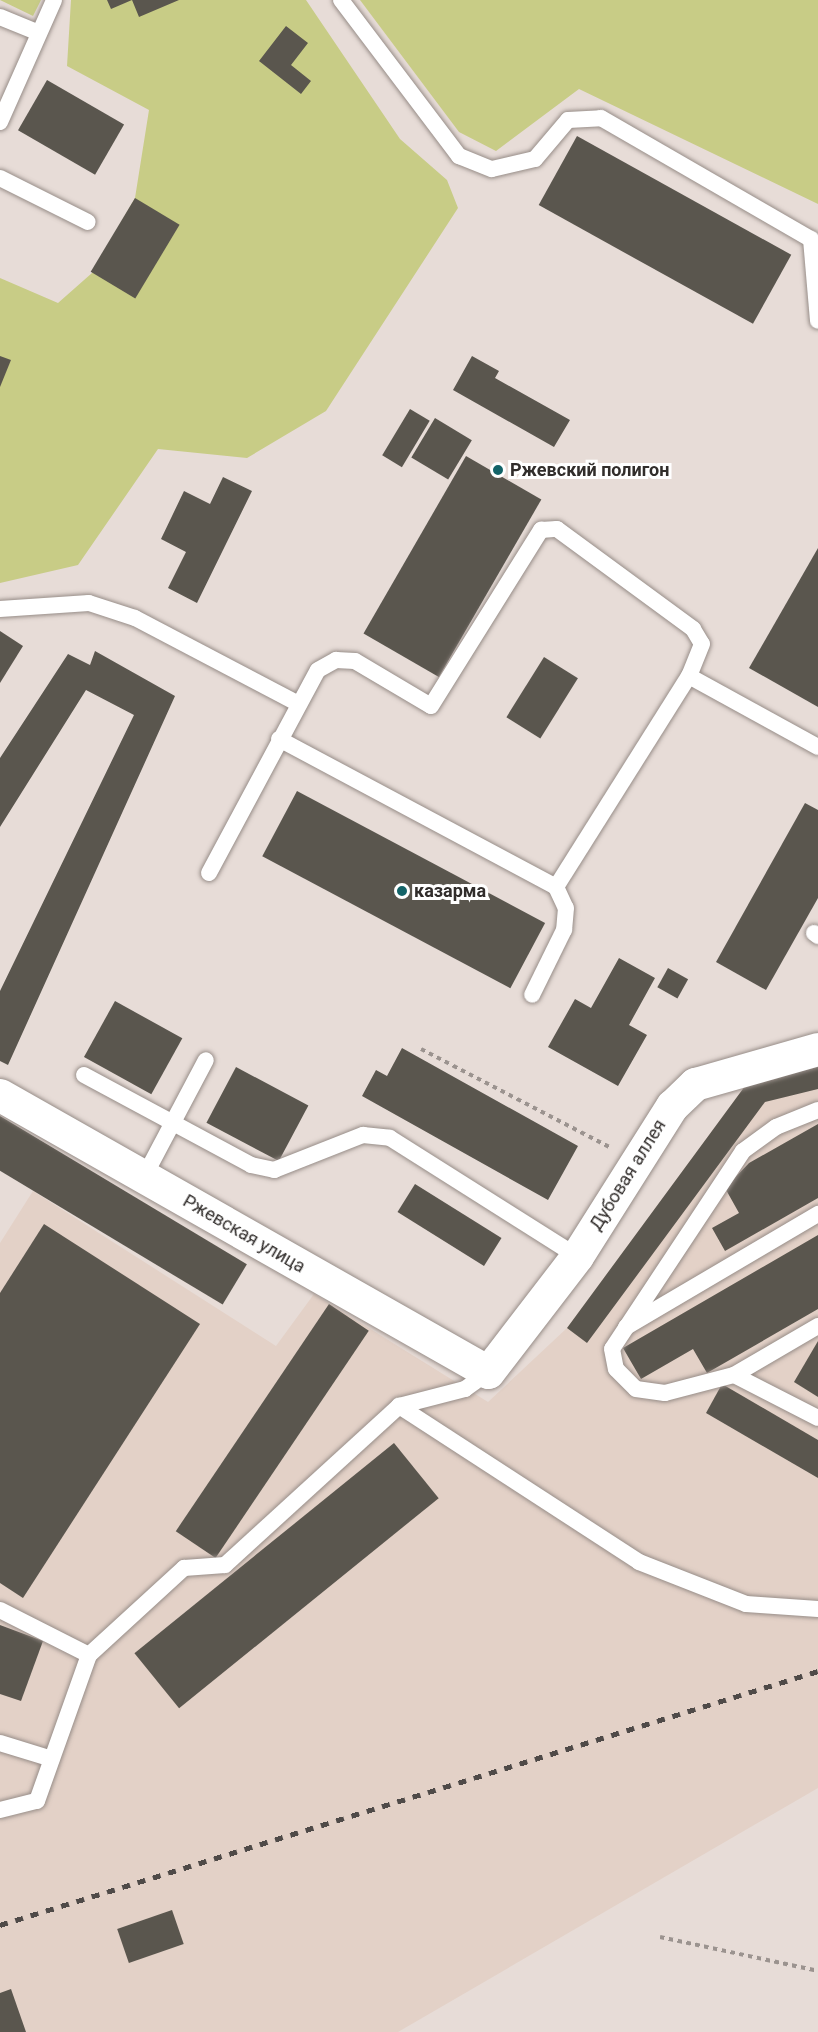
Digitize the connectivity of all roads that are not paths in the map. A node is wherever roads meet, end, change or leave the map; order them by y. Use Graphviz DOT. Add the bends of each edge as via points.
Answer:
graph roads {
  1 [pos="54,0"];
  2 [pos="341,0"];
  3 [pos="0,17"];
  4 [pos="39,33"];
  5 [pos="0,122"];
  6 [pos="0,178"];
  7 [pos="88,222"];
  8 [pos="818,321"];
  9 [pos="0,609"];
  10 [pos="689,676"];
  11 [pos="299,704"];
  12 [pos="279,739"];
  13 [pos="818,747"];
  14 [pos="209,873"];
  15 [pos="556,887"];
  16 [pos="532,995"];
  17 [pos="818,1049"];
  18 [pos="206,1060"];
  19 [pos="84,1075"];
  20 [pos="0,1095"];
  21 [pos="818,1110"];
  22 [pos="172,1122"];
  23 [pos="144,1177"];
  24 [pos="818,1214"];
  25 [pos="577,1256"];
  26 [pos="818,1326"];
  27 [pos="622,1329"];
  28 [pos="488,1372"];
  29 [pos="734,1375"];
  30 [pos="399,1406"];
  31 [pos="818,1418"];
  32 [pos="818,1609"];
  33 [pos="0,1610"];
  34 [pos="89,1655"];
  35 [pos="0,1743"];
  36 [pos="52,1759"];
  37 [pos="0,1810"];
  1 -- 4 [label="lane"];
  2 -- 8 [label="lane" via="459,156 492,170 535,159 568,120 601,118 811,239"];
  3 -- 4 [label="lane"];
  4 -- 5 [label="lane"];
  6 -- 7 [label="lane"];
  9 -- 11 [label="lane" via="99,606 135,618"];
  10 -- 11 [label="lane" via="702,644 693,629 557,529 541,530 431,706 355,661 336,660 318,670"];
  10 -- 13 [label="lane"];
  10 -- 15 [label="lane"];
  11 -- 12 [label="lane"];
  12 -- 14 [label="lane"];
  12 -- 15 [label="lane"];
  15 -- 16 [label="lane" via="566,908 564,930"];
  17 -- 25 [label="street, Дубовая аллея" via="695,1084 672,1106"];
  18 -- 22 [label="lane"];
  19 -- 22 [label="lane"];
  20 -- 23 [label="street, Ржевская улица"];
  21 -- 27 [label="lane" via="776,1126 743,1151"];
  22 -- 23 [label="lane"];
  22 -- 25 [label="lane" via="251,1165 274,1170 363,1135 390,1138"];
  23 -- 28 [label="street, Ржевская улица"];
  24 -- 27 [label="lane"];
  25 -- 28 [label="street, Дубовая аллея"];
  26 -- 29 [label="lane"];
  27 -- 29 [label="lane" via="612,1349 616,1369 636,1389 665,1393"];
  28 -- 30 [label="lane" via="465,1389"];
  29 -- 31 [label="lane"];
  30 -- 32 [label="lane" via="639,1562 746,1604"];
  30 -- 34 [label="lane" via="225,1565 184,1568"];
  33 -- 34 [label="lane"];
  34 -- 36 [label="lane"];
  35 -- 36 [label="lane"];
  36 -- 37 [label="lane" via="37,1801"];
}
